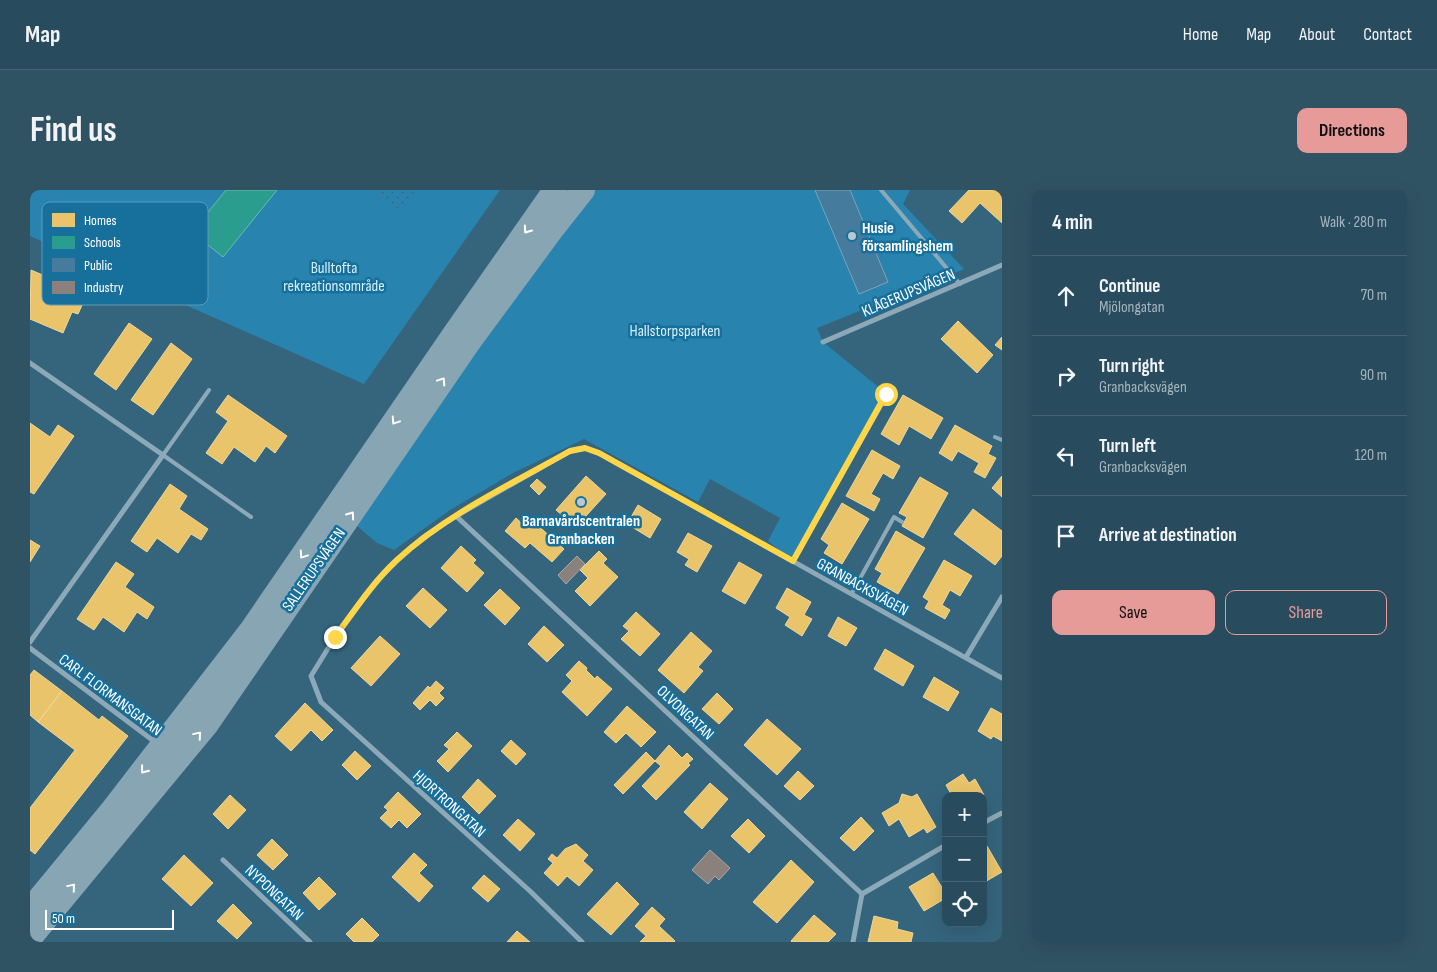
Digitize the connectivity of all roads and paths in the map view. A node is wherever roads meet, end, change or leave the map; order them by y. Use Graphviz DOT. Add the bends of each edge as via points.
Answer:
graph roads {
  1 [pos="555,190"];
  2 [pos="583,190"];
  3 [pos="881,190"];
  4 [pos="1002,265"];
  5 [pos="960,284"];
  6 [pos="823,342"];
  7 [pos="30,363"];
  8 [pos="209,390"];
  9 [pos="886,394"];
  10 [pos="996,437"];
  11 [pos="1002,440"];
  12 [pos="163,455"];
  13 [pos="456,516"];
  14 [pos="251,517"];
  15 [pos="902,522"];
  16 [pos="793,561"];
  17 [pos="852,593"];
  18 [pos="1002,597"];
  19 [pos="30,642"];
  20 [pos="30,648"];
  21 [pos="966,657"];
  22 [pos="311,676"];
  23 [pos="1002,678"];
  24 [pos="170,753"];
  25 [pos="1002,812"];
  26 [pos="987,821"];
  27 [pos="942,847"];
  28 [pos="223,860"];
  29 [pos="862,894"];
  30 [pos="30,910"];
  31 [pos="30,938"];
  32 [pos="310,942"];
  33 [pos="582,942"];
  34 [pos="854,942"];
  1 -- 24 [label="main road, SALLERUPSVÄGEN, one-way"];
  24 -- 2 [label="main road, SALLERUPSVÄGEN, one-way" via="207,724 469,342"];
  3 -- 5 [label="lane"];
  4 -- 5 [label="street, KLÅGERUPSVÄGEN"];
  5 -- 6 [label="street, KLÅGERUPSVÄGEN"];
  7 -- 12 [label="street"];
  8 -- 12 [label="lane"];
  9 -- 16 [label="street"];
  10 -- 11 [label="lane"];
  12 -- 14 [label="lane"];
  12 -- 19 [label="street"];
  13 -- 16 [label="street, GRANBACKSVÄGEN" via="570,451 585,448 676,494"];
  13 -- 22 [label="street, GRANBACKSVÄGEN" via="422,538 376,582"];
  13 -- 29 [label="street, OLVONGATAN"];
  15 -- 17 [label="lane" via="894,517"];
  16 -- 17 [label="street, GRANBACKSVÄGEN"];
  17 -- 21 [label="street, GRANBACKSVÄGEN"];
  18 -- 21 [label="street"];
  20 -- 24 [label="street, CARL FLORMANSGATAN"];
  21 -- 23 [label="street, GRANBACKSVÄGEN"];
  22 -- 33 [label="street, HJORTRONGATAN" via="321,702"];
  24 -- 30 [label="main road, SALLERUPSVÄGEN, one-way" via="113,809"];
  31 -- 24 [label="main road, SALLERUPSVÄGEN, one-way"];
  25 -- 26 [label="street"];
  27 -- 29 [label="street"];
  28 -- 32 [label="street, NYPONGATAN"];
  29 -- 34 [label="street"];
}
